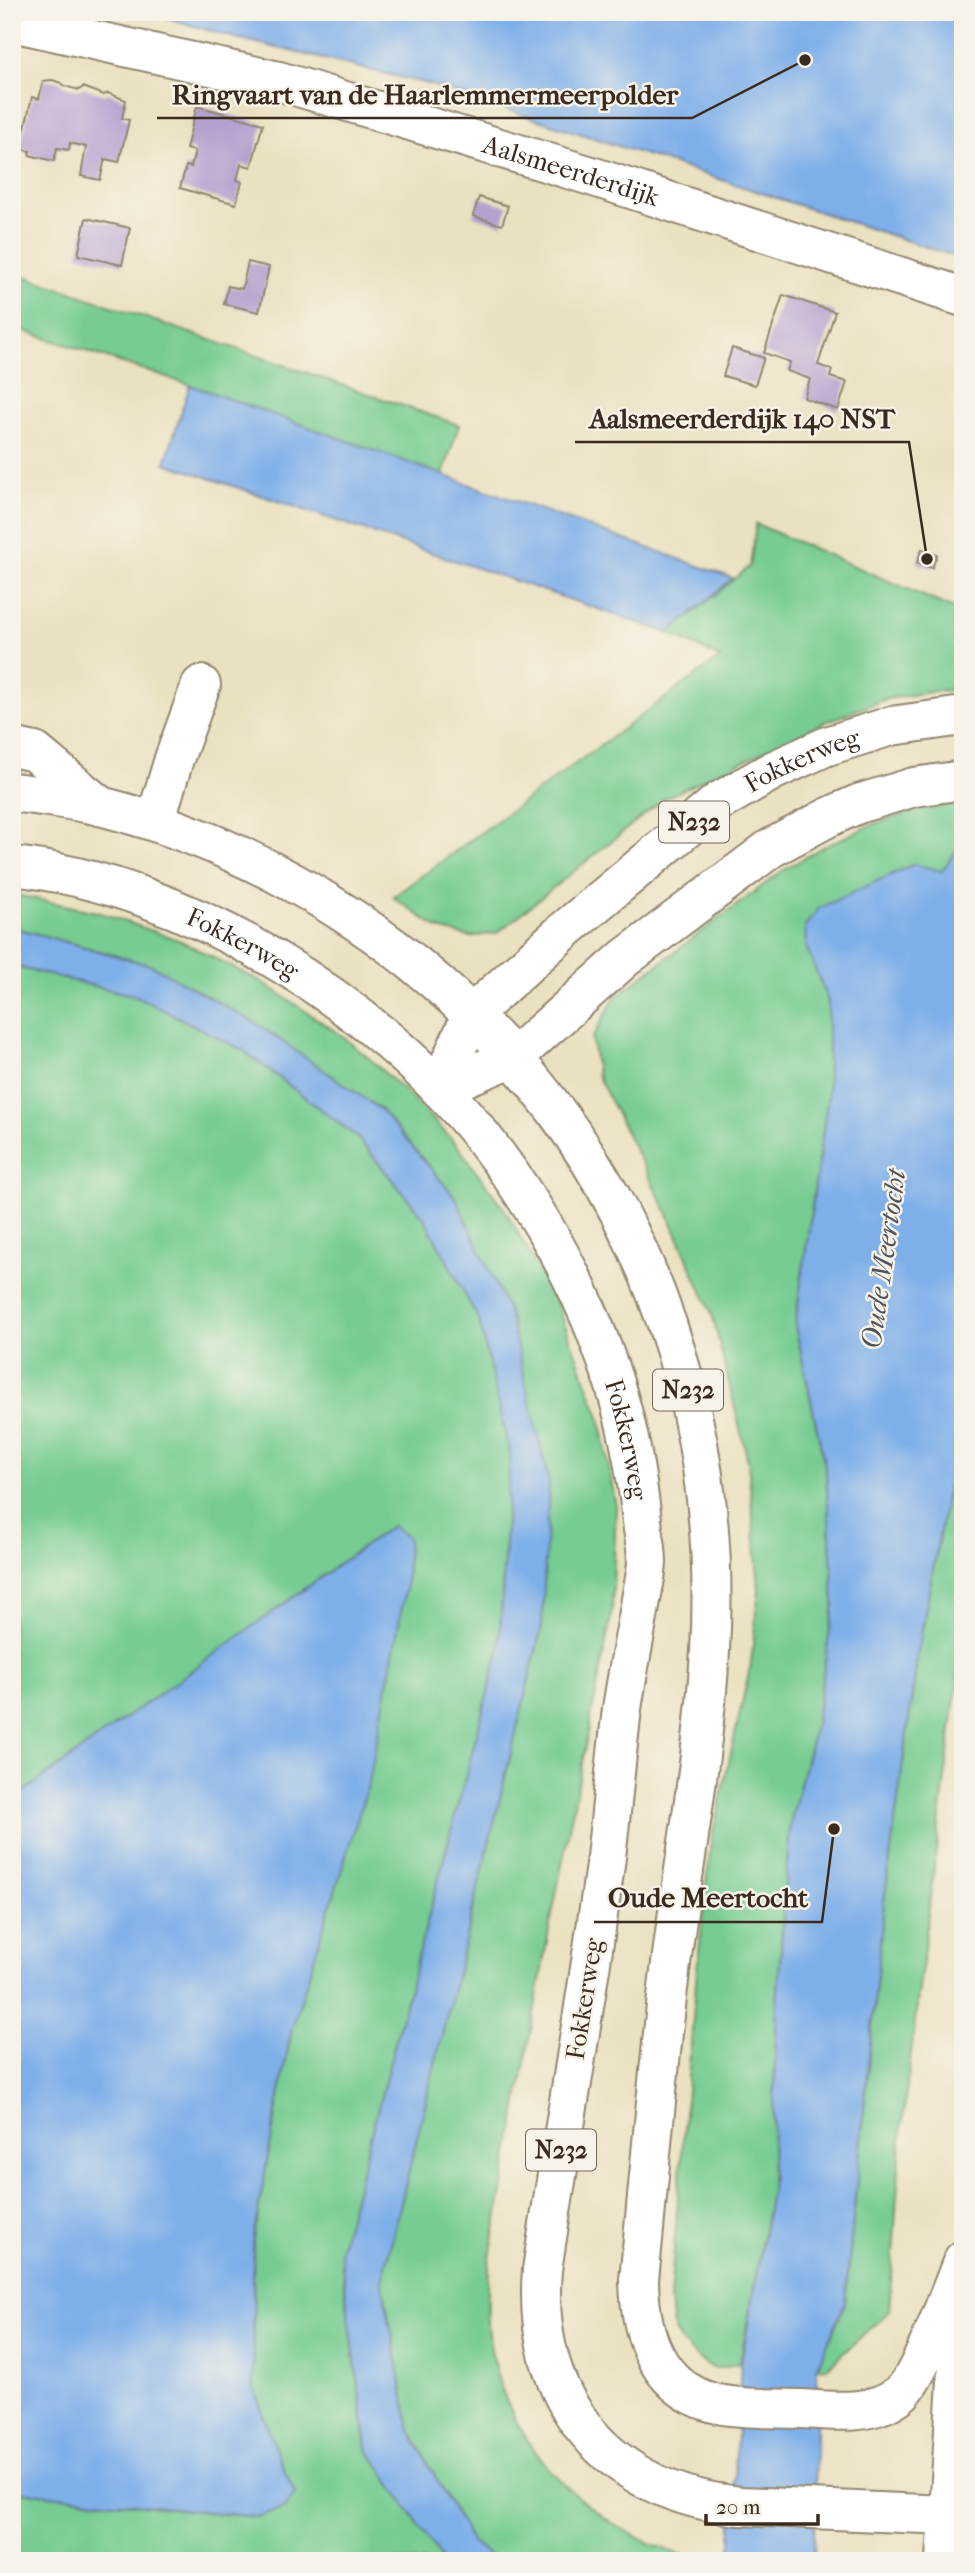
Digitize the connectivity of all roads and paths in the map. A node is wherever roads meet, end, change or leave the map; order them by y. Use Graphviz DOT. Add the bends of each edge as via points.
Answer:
graph roads {
  1 [pos="12,22"];
  2 [pos="963,297"];
  3 [pos="201,685"];
  4 [pos="963,716"];
  5 [pos="12,747"];
  6 [pos="963,780"];
  7 [pos="12,792"];
  8 [pos="100,806"];
  9 [pos="155,822"];
  10 [pos="12,866"];
  11 [pos="472,1014"];
  12 [pos="514,1057"];
  13 [pos="439,1088"];
  14 [pos="963,2260"];
  15 [pos="963,2283"];
  16 [pos="955,2513"];
  17 [pos="946,2561"];
  1 -- 2 [label="main road, Aalsmeerderdijk" via="279,81"];
  3 -- 9 [label="main road"];
  4 -- 11 [label="main road, Fokkerweg / N232" via="891,726 827,746 718,802"];
  5 -- 8 [label="main road" via="35,752"];
  6 -- 12 [label="main road, N232" via="914,787 858,804 772,848 625,958"];
  7 -- 8 [label="main road, N232"];
  8 -- 9 [label="main road, N232"];
  9 -- 11 [label="main road, N232" via="277,874 326,901 376,933"];
  10 -- 13 [label="main road, Fokkerweg / N232" via="100,883 222,929 337,1000"];
  11 -- 12 [label="main road, N232"];
  11 -- 13 [label="main road, Fokkerweg / N232"];
  12 -- 13 [label="main road, N232"];
  12 -- 14 [label="main road, N232" via="598,1173 645,1264 685,1377 703,1464 712,1570 707,1702 670,1970 649,2170 639,2280 644,2329 658,2364 676,2383 712,2402 826,2411 870,2409 888,2402 913,2378"];
  13 -- 16 [label="main road, Fokkerweg / N232" via="522,1191 589,1317 631,1447 647,1562 542,2270 543,2333 551,2366 583,2427 621,2463 660,2487 722,2504"];
  15 -- 16 [label="main road"];
  16 -- 17 [label="main road"];
}
